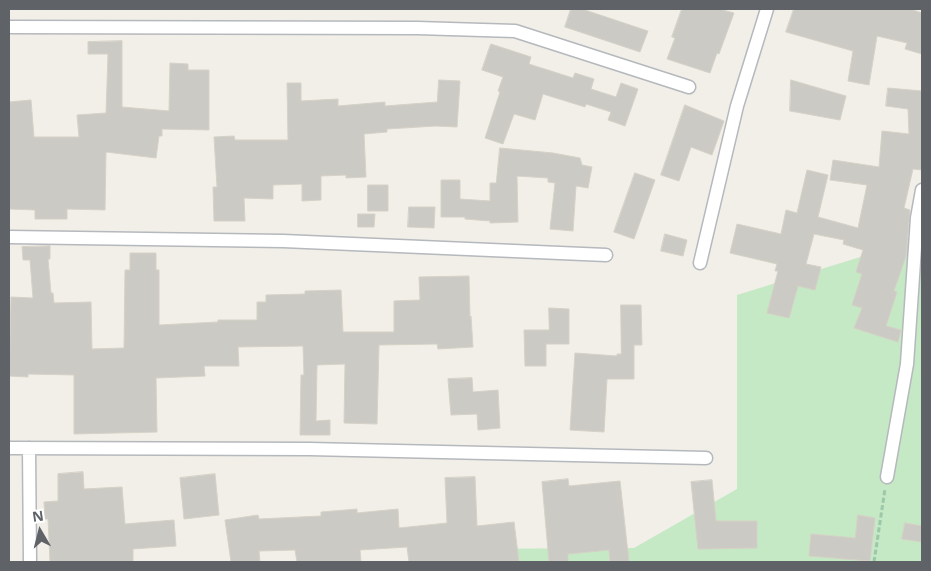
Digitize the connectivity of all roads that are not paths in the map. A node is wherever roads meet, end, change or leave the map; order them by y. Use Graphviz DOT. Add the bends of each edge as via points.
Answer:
graph roads {
  1 [pos="767,9"];
  2 [pos="9,27"];
  3 [pos="689,87"];
  4 [pos="922,190"];
  5 [pos="9,237"];
  6 [pos="606,255"];
  7 [pos="700,263"];
  8 [pos="9,448"];
  9 [pos="29,448"];
  10 [pos="706,458"];
  11 [pos="887,476"];
  12 [pos="30,562"];
  1 -- 7 [label="street" via="737,106"];
  2 -- 3 [label="street" via="515,31"];
  4 -- 11 [label="street" via="917,218 907,364"];
  5 -- 6 [label="street" via="283,241"];
  8 -- 9 [label="street"];
  9 -- 10 [label="street" via="309,449"];
  9 -- 12 [label="street"];
}
